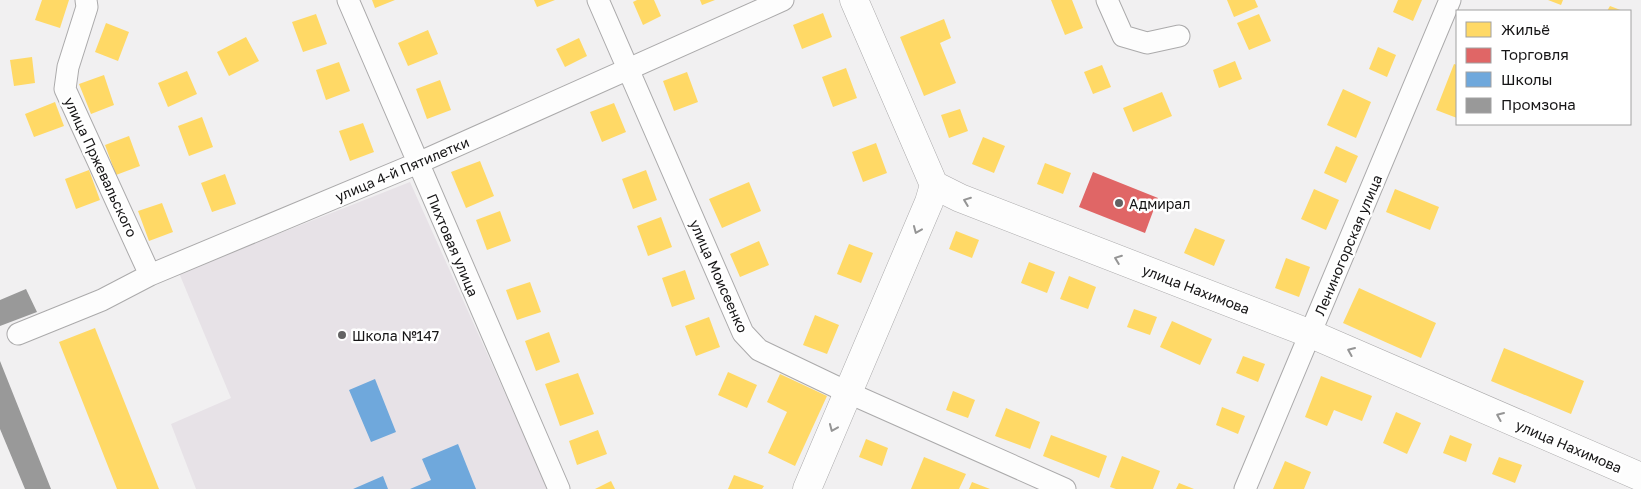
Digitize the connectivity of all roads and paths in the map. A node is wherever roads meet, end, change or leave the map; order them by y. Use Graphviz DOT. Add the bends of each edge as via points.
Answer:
graph roads {
  1 [pos="86,0"];
  2 [pos="348,0"];
  3 [pos="598,0"];
  4 [pos="783,0"];
  5 [pos="854,0"];
  6 [pos="1106,0"];
  7 [pos="1450,0"];
  8 [pos="1179,36"];
  9 [pos="628,69"];
  10 [pos="418,163"];
  11 [pos="934,185"];
  12 [pos="150,275"];
  13 [pos="18,334"];
  14 [pos="1311,334"];
  15 [pos="849,393"];
  16 [pos="1641,477"];
  17 [pos="559,489"];
  18 [pos="806,489"];
  19 [pos="1065,489"];
  20 [pos="1245,489"];
  1 -- 12 [label="street, улица Пржевальского" via="65,88"];
  2 -- 10 [label="street, Пихтовая улица"];
  3 -- 9 [label="street, улица Моисеенко"];
  4 -- 9 [label="street, улица 4-й Пятилетки"];
  5 -- 11 [label="street"];
  6 -- 8 [label="street" via="1123,36 1147,43"];
  7 -- 14 [label="street, Лениногорская улица"];
  9 -- 10 [label="street, улица 4-й Пятилетки"];
  9 -- 15 [label="street, улица Моисеенко" via="743,333 759,350"];
  10 -- 12 [label="street, улица 4-й Пятилетки"];
  10 -- 17 [label="street, Пихтовая улица"];
  14 -- 11 [label="street, улица Нахимова, one-way" via="960,198"];
  11 -- 15 [label="street, one-way"];
  12 -- 13 [label="street, улица 4-й Пятилетки" via="102,300"];
  16 -- 14 [label="street, улица Нахимова, one-way"];
  14 -- 20 [label="street, Лениногорская улица"];
  15 -- 18 [label="street, one-way"];
  15 -- 19 [label="street, улица Моисеенко"];
}
